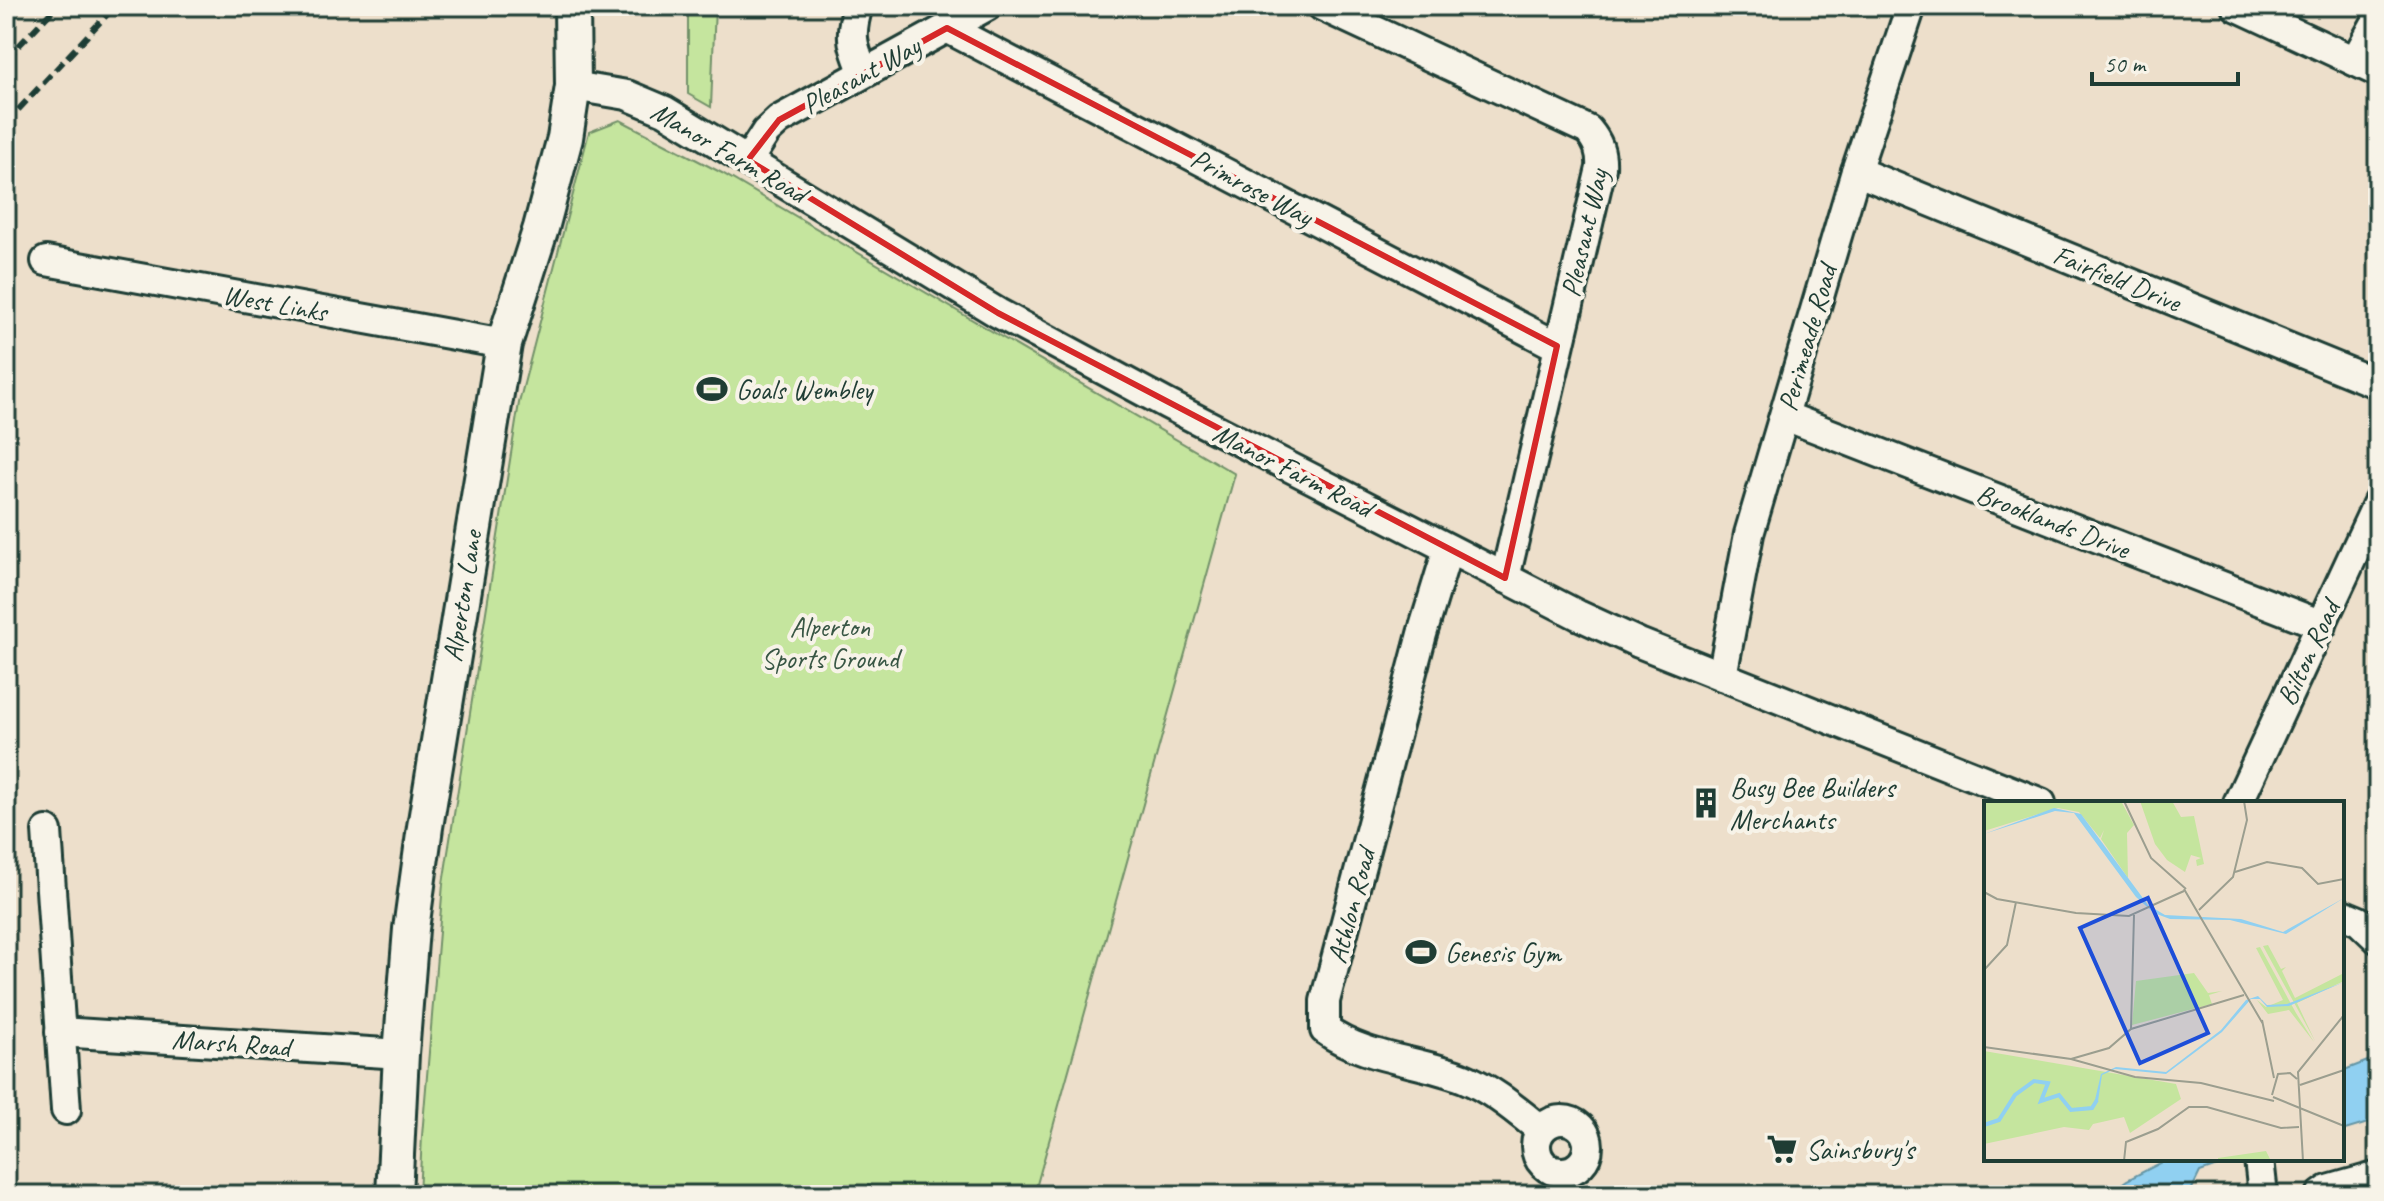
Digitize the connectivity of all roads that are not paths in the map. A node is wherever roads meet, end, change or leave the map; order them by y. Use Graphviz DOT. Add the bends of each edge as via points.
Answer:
graph roads {
  1 [pos="572,6"];
  2 [pos="858,6"];
  3 [pos="987,6"];
  4 [pos="1322,6"];
  5 [pos="1911,6"];
  6 [pos="2236,6"];
  7 [pos="2378,19"];
  8 [pos="947,28"];
  9 [pos="2366,67"];
  10 [pos="864,73"];
  11 [pos="573,86"];
  12 [pos="748,160"];
  13 [pos="1856,171"];
  14 [pos="46,261"];
  15 [pos="504,344"];
  16 [pos="1557,346"];
  17 [pos="2378,384"];
  18 [pos="1785,416"];
  19 [pos="2378,502"];
  20 [pos="1448,549"];
  21 [pos="1505,578"];
  22 [pos="2322,625"];
  23 [pos="1722,676"];
  24 [pos="2036,801"];
  25 [pos="2239,801"];
  26 [pos="47,831"];
  27 [pos="2344,915"];
  28 [pos="2378,939"];
  29 [pos="60,1032"];
  30 [pos="401,1054"];
  31 [pos="66,1110"];
  32 [pos="1541,1130"];
  33 [pos="2259,1161"];
  34 [pos="2378,1176"];
  35 [pos="1560,1184"];
  36 [pos="394,1195"];
  37 [pos="2263,1195"];
  38 [pos="2321,1195"];
  1 -- 11 [label="main road, Alperton Lane"];
  2 -- 10 [label="street" via="852,45"];
  3 -- 8 [label="street, Pleasant Way"];
  4 -- 16 [label="street, Pleasant Way" via="1588,130 1596,140 1601,168"];
  5 -- 13 [label="street, Perimeade Road"];
  6 -- 9 [label="street"];
  7 -- 9 [label="street"];
  8 -- 10 [label="street, Pleasant Way"];
  8 -- 16 [label="street, Primrose Way"];
  10 -- 12 [label="street, Pleasant Way" via="779,120"];
  11 -- 12 [label="street, Manor Farm Road" via="627,95 665,111"];
  11 -- 15 [label="main road, Alperton Lane" via="559,161"];
  12 -- 20 [label="street, Manor Farm Road" via="998,313"];
  13 -- 17 [label="street, Fairfield Drive"];
  13 -- 18 [label="street, Perimeade Road"];
  14 -- 15 [label="street, West Links"];
  15 -- 30 [label="main road, Alperton Lane" via="423,842"];
  16 -- 21 [label="street, Pleasant Way"];
  18 -- 22 [label="street, Brooklands Drive"];
  18 -- 23 [label="street, Perimeade Road" via="1749,534"];
  19 -- 22 [label="street, Bilton Road"];
  20 -- 21 [label="street, Manor Farm Road"];
  20 -- 32 [label="street, Athlon Road" via="1325,1001 1325,1030 1344,1043 1464,1078"];
  21 -- 23 [label="street, Manor Farm Road" via="1590,621"];
  22 -- 25 [label="street, Bilton Road"];
  23 -- 24 [label="street, Manor Farm Road"];
  26 -- 29 [label="street"];
  27 -- 28 [label="street"];
  29 -- 30 [label="street, Marsh Road"];
  29 -- 31 [label="street"];
  30 -- 36 [label="main road, Alperton Lane"];
  32 -- 35 [label="street" via="1538,1156"];
  32 -- 35 [label="street" via="1561,1119 1573,1121 1587,1134 1588,1154"];
  33 -- 37 [label="street"];
  34 -- 38 [label="street"];
}
